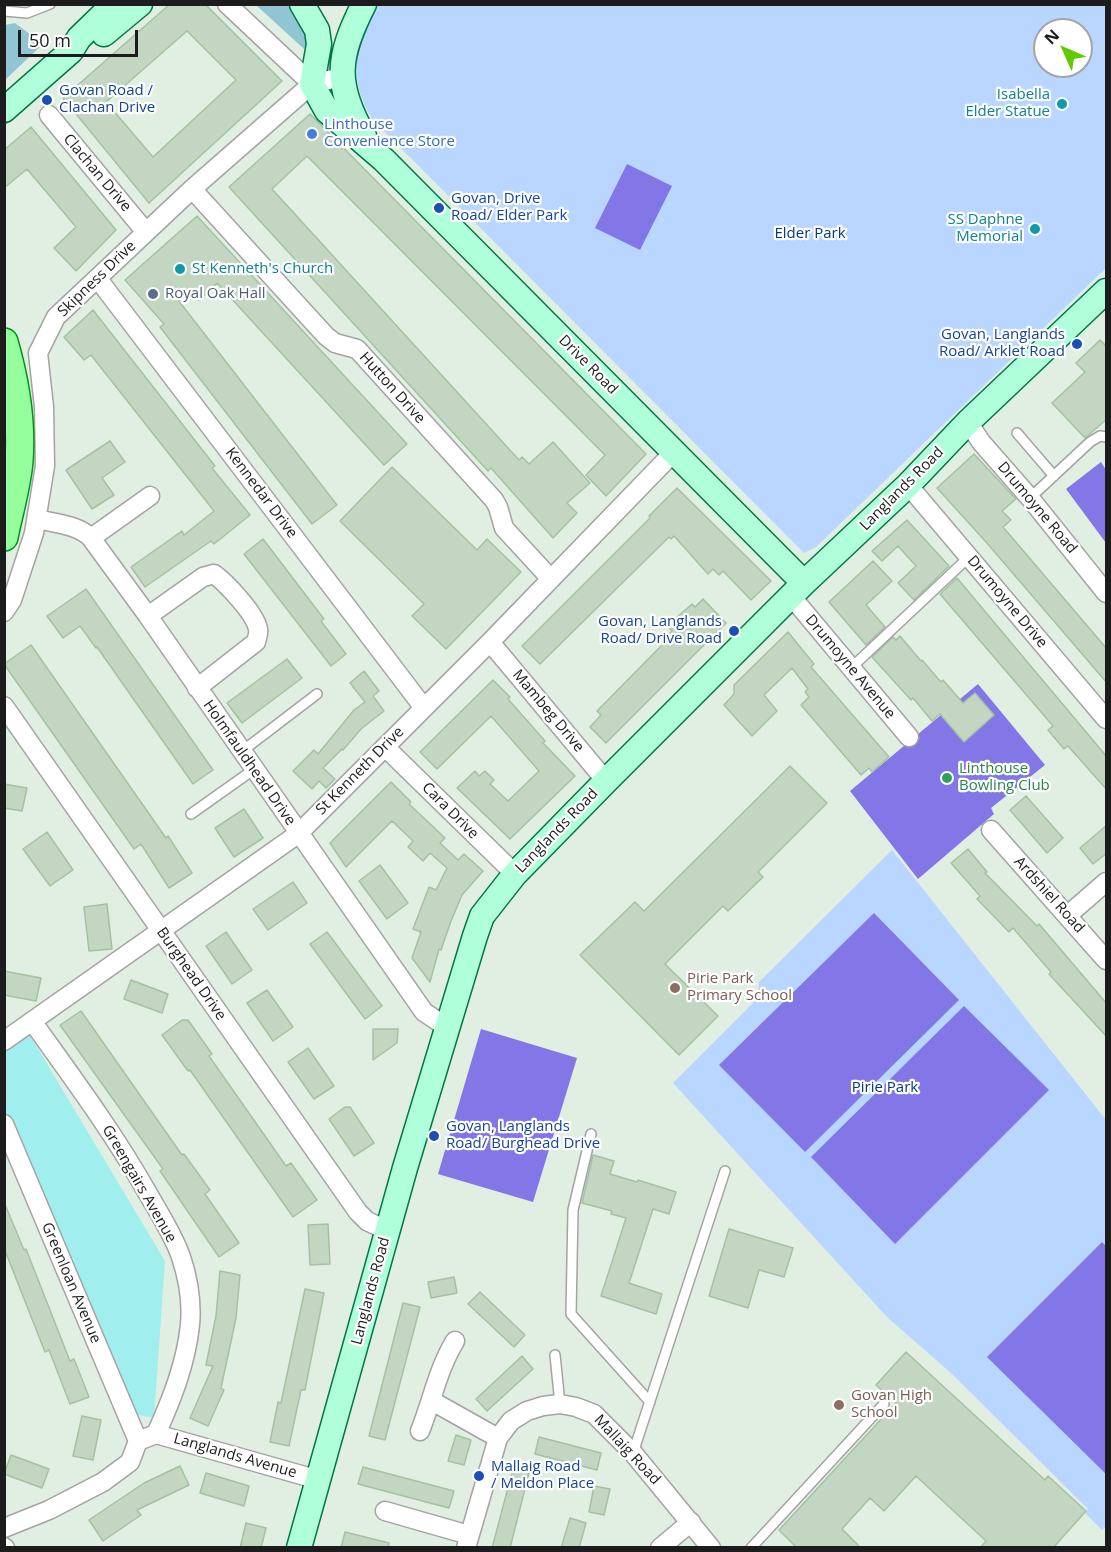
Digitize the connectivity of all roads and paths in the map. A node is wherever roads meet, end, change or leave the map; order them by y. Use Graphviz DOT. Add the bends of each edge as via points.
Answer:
graph roads {
  1 [pos="50,4"];
  2 [pos="114,4"];
  3 [pos="140,4"];
  4 [pos="302,4"];
  5 [pos="364,4"];
  6 [pos="233,6"];
  7 [pos="4,11"];
  8 [pos="71,51"];
  9 [pos="341,77"];
  10 [pos="312,84"];
  11 [pos="4,110"];
  12 [pos="49,115"];
  13 [pos="371,148"];
  14 [pos="192,189"];
  15 [pos="145,231"];
  16 [pos="98,279"];
  17 [pos="1107,291"];
  18 [pos="4,342"];
  19 [pos="968,422"];
  20 [pos="1017,433"];
  21 [pos="1107,437"];
  22 [pos="674,452"];
  23 [pos="1054,476"];
  24 [pos="908,485"];
  25 [pos="150,496"];
  26 [pos="1030,498"];
  27 [pos="37,519"];
  28 [pos="4,537"];
  29 [pos="91,538"];
  30 [pos="969,556"];
  31 [pos="550,578"];
  32 [pos="1105,588"];
  33 [pos="797,590"];
  34 [pos="4,612"];
  35 [pos="148,616"];
  36 [pos="490,642"];
  37 [pos="851,668"];
  38 [pos="197,688"];
  39 [pos="317,694"];
  40 [pos="4,706"];
  41 [pos="424,708"];
  42 [pos="1107,719"];
  43 [pos="909,737"];
  44 [pos="385,747"];
  45 [pos="241,752"];
  46 [pos="254,770"];
  47 [pos="606,781"];
  48 [pos="191,814"];
  49 [pos="991,830"];
  50 [pos="298,834"];
  51 [pos="515,874"];
  52 [pos="1107,882"];
  53 [pos="1068,915"];
  54 [pos="160,931"];
  55 [pos="1107,960"];
  56 [pos="32,1021"];
  57 [pos="448,1028"];
  58 [pos="4,1041"];
  59 [pos="4,1124"];
  60 [pos="591,1134"];
  61 [pos="725,1171"];
  62 [pos="388,1231"];
  63 [pos="455,1341"];
  64 [pos="555,1355"];
  65 [pos="432,1401"];
  66 [pos="650,1402"];
  67 [pos="560,1404"];
  68 [pos="884,1404"];
  69 [pos="420,1431"];
  70 [pos="156,1434"];
  71 [pos="498,1438"];
  72 [pos="138,1441"];
  73 [pos="633,1453"];
  74 [pos="319,1480"];
  75 [pos="385,1511"];
  76 [pos="691,1522"];
  77 [pos="4,1528"];
  78 [pos="468,1541"];
  79 [pos="299,1548"];
  80 [pos="660,1548"];
  81 [pos="711,1548"];
  82 [pos="751,1548"];
  1 -- 7 [label="lane" via="27,13"];
  2 -- 8 [label="street" via="78,38"];
  3 -- 8 [label="street" via="86,49"];
  4 -- 10 [label="street" via="317,30 319,44"];
  5 -- 9 [label="street, Drive Road" via="343,55"];
  6 -- 10 [label="street, Drive Road"];
  8 -- 11 [label="street"];
  9 -- 10 [label="street"];
  9 -- 13 [label="street, Drive Road" via="350,112"];
  10 -- 13 [label="street, Drive Road" via="327,111"];
  10 -- 14 [label="street, Skipness Drive"];
  12 -- 15 [label="street, Clachan Drive"];
  13 -- 22 [label="street, Drive Road"];
  14 -- 15 [label="street, Skipness Drive"];
  14 -- 31 [label="street, Hutton Drive" via="326,336 357,349 494,500 504,528"];
  15 -- 16 [label="street, Skipness Drive"];
  16 -- 27 [label="street, Skipness Drive" via="56,316 38,352 45,466"];
  16 -- 41 [label="street, Kennedar Drive"];
  17 -- 19 [label="street, Langlands Road"];
  18 -- 28 [label="main road" via="16,393 19,461"];
  19 -- 24 [label="street, Langlands Road"];
  19 -- 26 [label="street, Drumoyne Road"];
  20 -- 23 [label="lane"];
  21 -- 23 [label="lane" via="1090,441"];
  22 -- 31 [label="street, St Kenneth Drive"];
  22 -- 33 [label="street, Drive Road"];
  23 -- 26 [label="lane"];
  24 -- 30 [label="street, Drumoyne Drive"];
  24 -- 33 [label="street, Langlands Road"];
  25 -- 29 [label="street"];
  26 -- 32 [label="street, Drumoyne Road"];
  27 -- 29 [label="street, Holmfauldhead Drive" via="77,529"];
  27 -- 34 [label="street, Skipness Drive" via="16,589"];
  29 -- 35 [label="street, Holmfauldhead Drive"];
  30 -- 37 [label="lane"];
  30 -- 42 [label="street, Drumoyne Drive"];
  31 -- 36 [label="street, St Kenneth Drive"];
  33 -- 37 [label="street, Drumoyne Avenue"];
  33 -- 47 [label="street, Langlands Road"];
  35 -- 38 [label="street, Holmfauldhead Drive"];
  35 -- 38 [label="street" via="202,577 213,574 228,584 254,619 259,630 256,642"];
  36 -- 41 [label="street, St Kenneth Drive"];
  36 -- 47 [label="street, Mambeg Drive"];
  37 -- 43 [label="street, Drumoyne Avenue"];
  38 -- 45 [label="street, Holmfauldhead Drive"];
  39 -- 45 [label="lane"];
  40 -- 54 [label="street, Burghead Drive"];
  41 -- 44 [label="street, St Kenneth Drive"];
  44 -- 50 [label="street, St Kenneth Drive"];
  44 -- 51 [label="street, Cara Drive"];
  45 -- 46 [label="street, Holmfauldhead Drive"];
  46 -- 48 [label="lane"];
  46 -- 50 [label="street, Holmfauldhead Drive"];
  47 -- 51 [label="street, Langlands Road"];
  49 -- 53 [label="street, Ardshiel Road"];
  50 -- 54 [label="street, St Kenneth Drive"];
  50 -- 57 [label="street, Holmfauldhead Drive" via="424,1012"];
  51 -- 57 [label="street, Langlands Road" via="482,916"];
  52 -- 53 [label="street"];
  53 -- 55 [label="street, Ardshiel Road"];
  54 -- 56 [label="street, St Kenneth Drive"];
  54 -- 62 [label="street, Burghead Drive" via="358,1212"];
  56 -- 58 [label="street, St Kenneth Drive"];
  56 -- 70 [label="street, Greengairs Avenue" via="121,1147 180,1256 188,1283 190,1324 180,1372"];
  57 -- 62 [label="street, Langlands Road"];
  59 -- 72 [label="street, Greenloan Avenue"];
  60 -- 66 [label="lane" via="573,1210 571,1314"];
  61 -- 66 [label="lane"];
  62 -- 74 [label="street, Langlands Road"];
  63 -- 65 [label="street" via="438,1373"];
  64 -- 67 [label="lane"];
  65 -- 69 [label="street"];
  65 -- 71 [label="street"];
  66 -- 73 [label="lane"];
  67 -- 71 [label="street, Mallaig Road" via="527,1411 511,1421"];
  67 -- 73 [label="street, Mallaig Road" via="594,1414"];
  68 -- 82 [label="lane"];
  70 -- 72 [label="street, Langlands Avenue"];
  70 -- 74 [label="street, Langlands Avenue"];
  71 -- 78 [label="street, Mallaig Road"];
  72 -- 77 [label="street" via="130,1462 102,1482"];
  73 -- 76 [label="street, Mallaig Road"];
  74 -- 79 [label="street, Langlands Road"];
  75 -- 78 [label="street" via="402,1525"];
  76 -- 80 [label="street"];
  76 -- 81 [label="street, Mallaig Road"];
}
